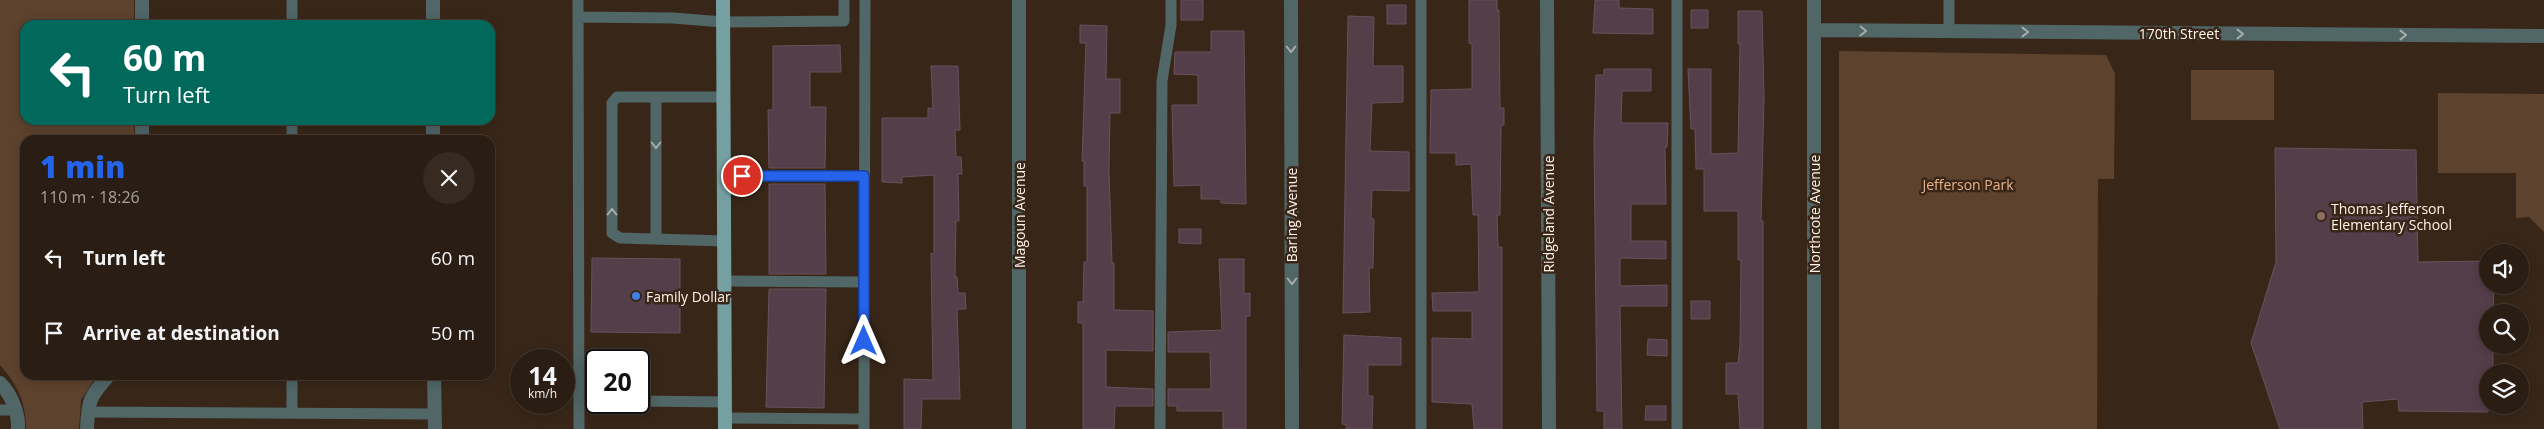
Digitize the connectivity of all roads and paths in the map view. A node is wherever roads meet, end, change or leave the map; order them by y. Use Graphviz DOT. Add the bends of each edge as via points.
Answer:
graph roads {
  1 [pos="142,0"];
  2 [pos="292,0"];
  3 [pos="433,0"];
  4 [pos="578,0"];
  5 [pos="723,0"];
  6 [pos="844,0"];
  7 [pos="865,0"];
  8 [pos="1019,0"];
  9 [pos="1171,0"];
  10 [pos="1291,0"];
  11 [pos="1421,0"];
  12 [pos="1548,0"];
  13 [pos="1677,0"];
  14 [pos="1814,0"];
  15 [pos="1949,0"];
  16 [pos="578,17"];
  17 [pos="142,20"];
  18 [pos="292,20"];
  19 [pos="433,20"];
  20 [pos="723,22"];
  21 [pos="1814,30"];
  22 [pos="1949,32"];
  23 [pos="2544,36"];
  24 [pos="656,97"];
  25 [pos="724,97"];
  26 [pos="724,176"];
  27 [pos="864,176"];
  28 [pos="656,239"];
  29 [pos="724,241"];
  30 [pos="724,281"];
  31 [pos="864,282"];
  32 [pos="105,380"];
  33 [pos="292,380"];
  34 [pos="434,380"];
  35 [pos="0,383"];
  36 [pos="579,400"];
  37 [pos="585,400"];
  38 [pos="650,401"];
  39 [pos="724,402"];
  40 [pos="0,410"];
  41 [pos="15,410"];
  42 [pos="88,412"];
  43 [pos="292,413"];
  44 [pos="434,414"];
  45 [pos="724,424"];
  46 [pos="864,424"];
  47 [pos="18,429"];
  48 [pos="87,429"];
  49 [pos="435,429"];
  50 [pos="579,429"];
  51 [pos="1020,429"];
  52 [pos="1160,429"];
  53 [pos="1292,429"];
  54 [pos="1421,429"];
  55 [pos="1549,429"];
  56 [pos="1677,429"];
  57 [pos="1814,429"];
  1 -- 17 [label="street"];
  2 -- 18 [label="lane"];
  3 -- 19 [label="street"];
  4 -- 16 [label="lane"];
  5 -- 20 [label="main road"];
  6 -- 20 [label="lane" via="844,21"];
  7 -- 27 [label="lane"];
  8 -- 51 [label="street, Magoun Avenue"];
  9 -- 52 [label="lane" via="1171,25 1162,81"];
  10 -- 53 [label="street, Baring Avenue, one-way"];
  11 -- 54 [label="lane"];
  12 -- 55 [label="street, Ridgeland Avenue"];
  13 -- 56 [label="lane"];
  14 -- 21 [label="street, Northcote Avenue"];
  15 -- 22 [label="lane"];
  16 -- 20 [label="lane"];
  16 -- 36 [label="lane"];
  20 -- 25 [label="main road"];
  21 -- 22 [label="street, 170th Street, one-way"];
  21 -- 57 [label="street, Northcote Avenue"];
  22 -- 23 [label="street, 170th Street, one-way"];
  24 -- 25 [label="lane"];
  24 -- 28 [label="lane, one-way"];
  28 -- 24 [label="lane, one-way" via="620,238 612,233 612,103 617,97"];
  25 -- 26 [label="main road"];
  26 -- 27 [label="lane"];
  26 -- 29 [label="main road"];
  27 -- 31 [label="lane"];
  28 -- 29 [label="lane"];
  29 -- 30 [label="main road"];
  30 -- 31 [label="lane"];
  30 -- 39 [label="main road"];
  31 -- 46 [label="lane"];
  32 -- 42 [label="street" via="95,391 88,404"];
  33 -- 43 [label="lane"];
  34 -- 44 [label="street"];
  35 -- 41 [label="street" via="9,392"];
  36 -- 37 [label="lane"];
  36 -- 50 [label="lane"];
  38 -- 39 [label="lane"];
  39 -- 45 [label="main road"];
  40 -- 41 [label="lane"];
  41 -- 47 [label="street"];
  42 -- 43 [label="lane"];
  42 -- 48 [label="street"];
  43 -- 44 [label="lane"];
  44 -- 49 [label="street"];
  45 -- 46 [label="lane"];
}
